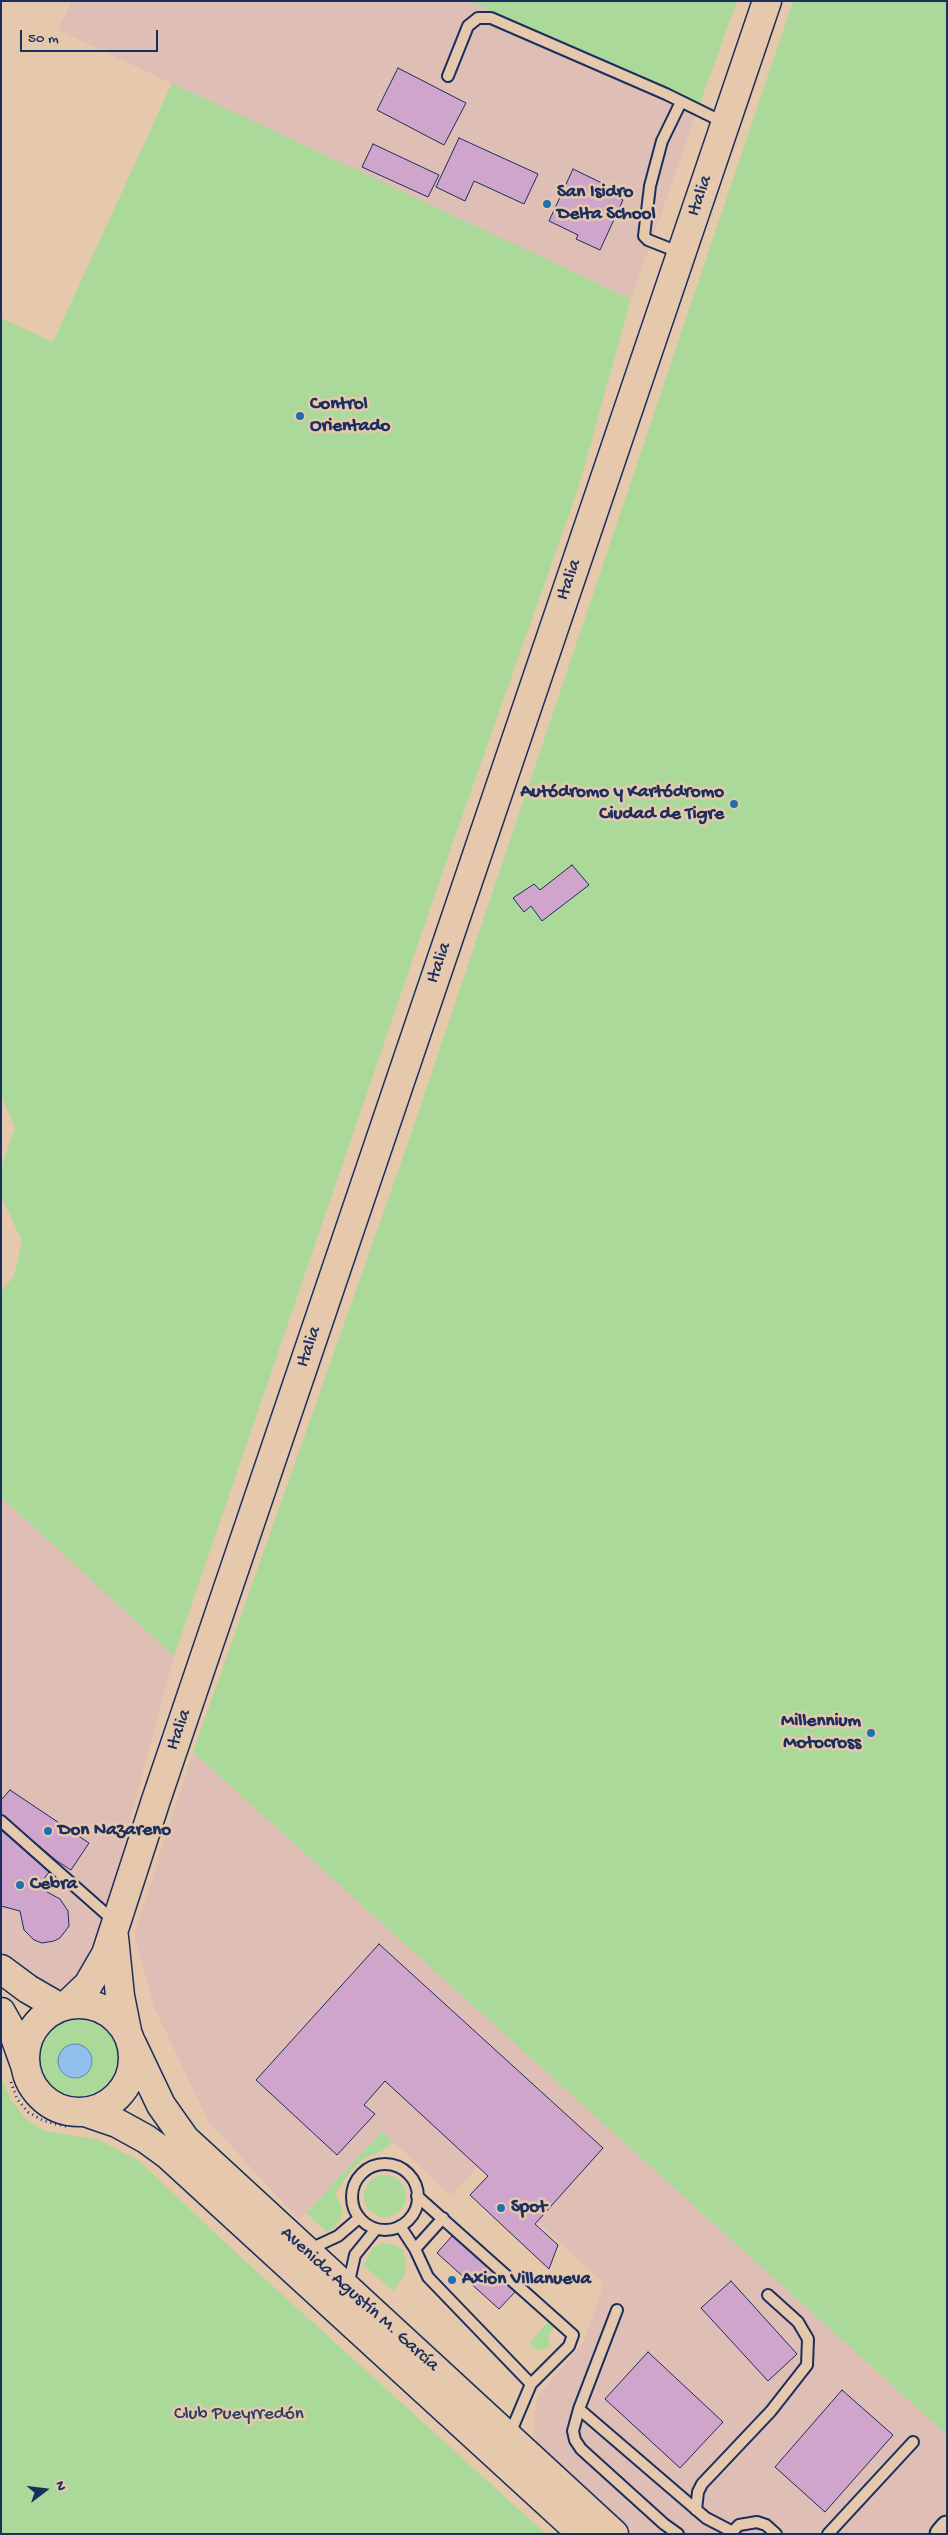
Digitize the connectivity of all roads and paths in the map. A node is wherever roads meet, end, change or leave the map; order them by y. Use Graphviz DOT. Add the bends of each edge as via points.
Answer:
graph roads {
  1 [pos="767,1"];
  2 [pos="448,76"];
  3 [pos="681,102"];
  4 [pos="726,123"];
  5 [pos="682,253"];
  6 [pos="1,1821"];
  7 [pos="114,1923"];
  8 [pos="1,1969"];
  9 [pos="63,2006"];
  10 [pos="1,2012"];
  11 [pos="129,2038"];
  12 [pos="26,2069"];
  13 [pos="85,2112"];
  14 [pos="418,2196"];
  15 [pos="359,2218"];
  16 [pos="444,2218"];
  17 [pos="400,2226"];
  18 [pos="376,2229"];
  19 [pos="415,2249"];
  20 [pos="306,2251"];
  21 [pos="347,2289"];
  22 [pos="768,2295"];
  23 [pos="617,2310"];
  24 [pos="531,2384"];
  25 [pos="579,2409"];
  26 [pos="508,2437"];
  27 [pos="913,2442"];
  28 [pos="696,2510"];
  29 [pos="947,2528"];
  30 [pos="730,2533"];
  31 [pos="582,2534"];
  32 [pos="614,2534"];
  33 [pos="678,2534"];
  34 [pos="776,2534"];
  35 [pos="828,2534"];
  36 [pos="941,2534"];
  1 -- 4 [label="street, Italia"];
  2 -- 3 [label="lane" via="468,26 478,18 491,18"];
  3 -- 4 [label="lane"];
  3 -- 5 [label="lane" via="662,141 650,186 644,236"];
  4 -- 5 [label="street, Italia"];
  5 -- 7 [label="street, Italia"];
  6 -- 7 [label="lane"];
  7 -- 9 [label="street, Italia" via="99,1968 79,1995"];
  7 -- 11 [label="street, Italia" via="116,1962"];
  8 -- 9 [label="street" via="28,1989"];
  9 -- 11 [label="street" via="86,2004 100,2007 116,2016"];
  9 -- 12 [label="street" via="39,2022 30,2036"];
  10 -- 12 [label="street" via="15,2037"];
  11 -- 13 [label="street" via="134,2061 122,2093 105,2105"];
  11 -- 20 [label="street, Avenida Agustín M. García" via="161,2105 185,2139"];
  12 -- 13 [label="street" via="44,2099 58,2108"];
  13 -- 31 [label="street, Avenida Agustín M. García" via="117,2123 168,2155"];
  14 -- 15 [label="lane" via="409,2175 400,2168 390,2165 374,2167 360,2176 354,2186 352,2197"];
  14 -- 16 [label="lane"];
  14 -- 17 [label="lane" via="413,2214"];
  15 -- 18 [label="lane"];
  15 -- 20 [label="lane" via="338,2236"];
  16 -- 19 [label="lane"];
  16 -- 24 [label="lane" via="573,2334 569,2346"];
  17 -- 18 [label="lane"];
  17 -- 19 [label="lane"];
  18 -- 21 [label="lane" via="355,2255"];
  19 -- 24 [label="lane" via="428,2277"];
  20 -- 21 [label="street, Avenida Agustín M. García"];
  21 -- 26 [label="street, Avenida Agustín M. García"];
  22 -- 28 [label="lane" via="798,2322 808,2340 807,2365 771,2411 702,2484"];
  23 -- 25 [label="lane"];
  24 -- 26 [label="lane"];
  25 -- 28 [label="lane"];
  25 -- 33 [label="lane" via="573,2431 581,2449"];
  26 -- 32 [label="street, Avenida Agustín M. García"];
  27 -- 35 [label="lane"];
  28 -- 30 [label="lane"];
  29 -- 36 [label="street"];
  30 -- 34 [label="lane" via="748,2522 757,2522"];
}
